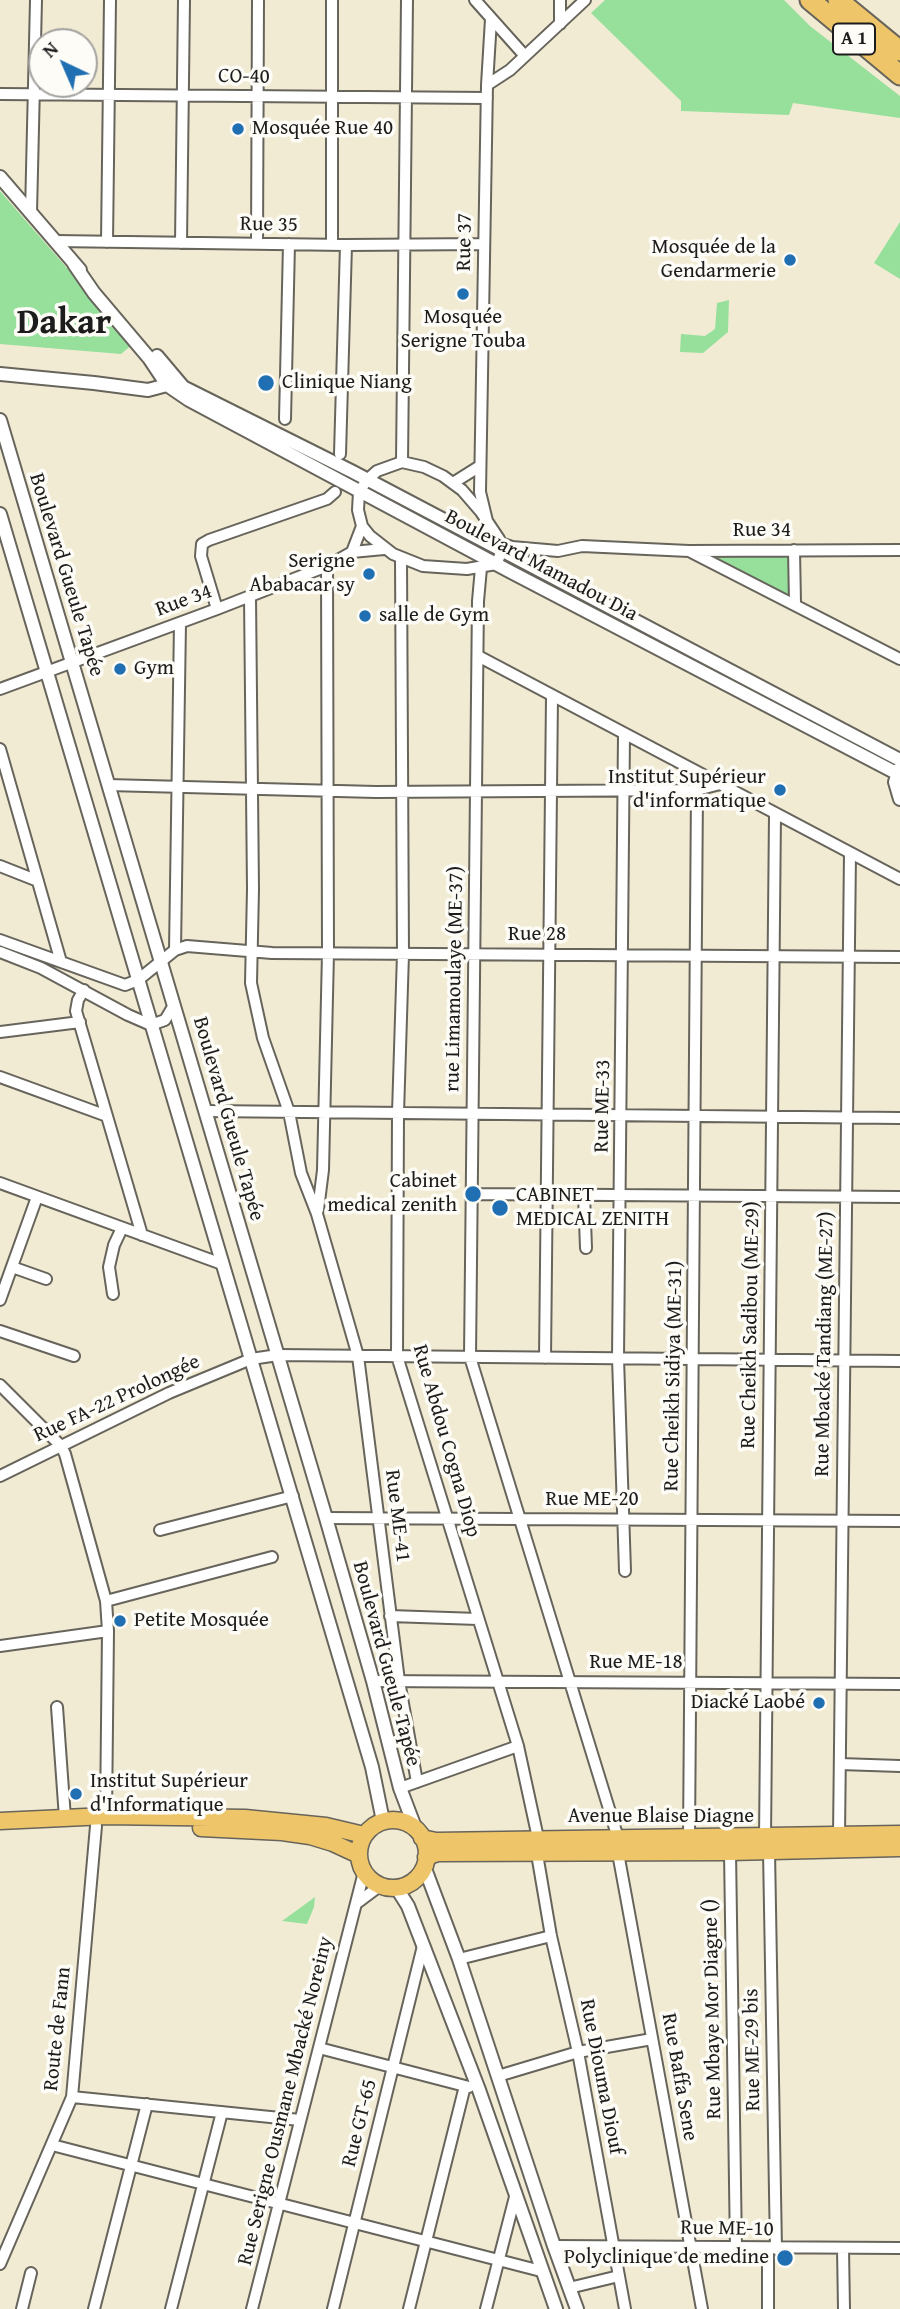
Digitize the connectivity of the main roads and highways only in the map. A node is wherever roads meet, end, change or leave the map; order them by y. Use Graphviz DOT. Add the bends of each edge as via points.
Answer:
graph roads {
  1 [pos="810,0"];
  2 [pos="838,0"];
  3 [pos="900,51"];
  4 [pos="900,75"];
  5 [pos="0,1821"];
  6 [pos="101,1821"];
  7 [pos="0,1832"];
  8 [pos="419,1834"];
  9 [pos="900,1834"];
  10 [pos="364,1835"];
  11 [pos="767,1844"];
  12 [pos="618,1845"];
  13 [pos="471,1847"];
  14 [pos="900,1848"];
  15 [pos="359,1856"];
  16 [pos="425,1861"];
  1 -- 4 [label="highway, A 1"];
  2 -- 3 [label="highway, A 1"];
  5 -- 6 [label="main road"];
  6 -- 7 [label="main road"];
  6 -- 10 [label="main road" via="275,1819"];
  6 -- 15 [label="main road" via="282,1832 333,1843"];
  8 -- 10 [label="main road" via="399,1820 383,1821"];
  8 -- 13 [label="main road, Avenue Blaise Diagne"];
  8 -- 16 [label="main road"];
  9 -- 11 [label="main road, Avenue Blaise Diagne"];
  10 -- 15 [label="main road"];
  11 -- 12 [label="main road, Avenue Blaise Diagne" via="689,1837"];
  11 -- 12 [label="main road, Avenue Blaise Diagne" via="730,1852"];
  11 -- 14 [label="main road, Avenue Blaise Diagne"];
  12 -- 13 [label="main road, Avenue Blaise Diagne"];
  13 -- 16 [label="main road, Avenue Blaise Diagne" via="438,1853"];
  15 -- 16 [label="main road" via="364,1872 388,1886 413,1881"];
}
